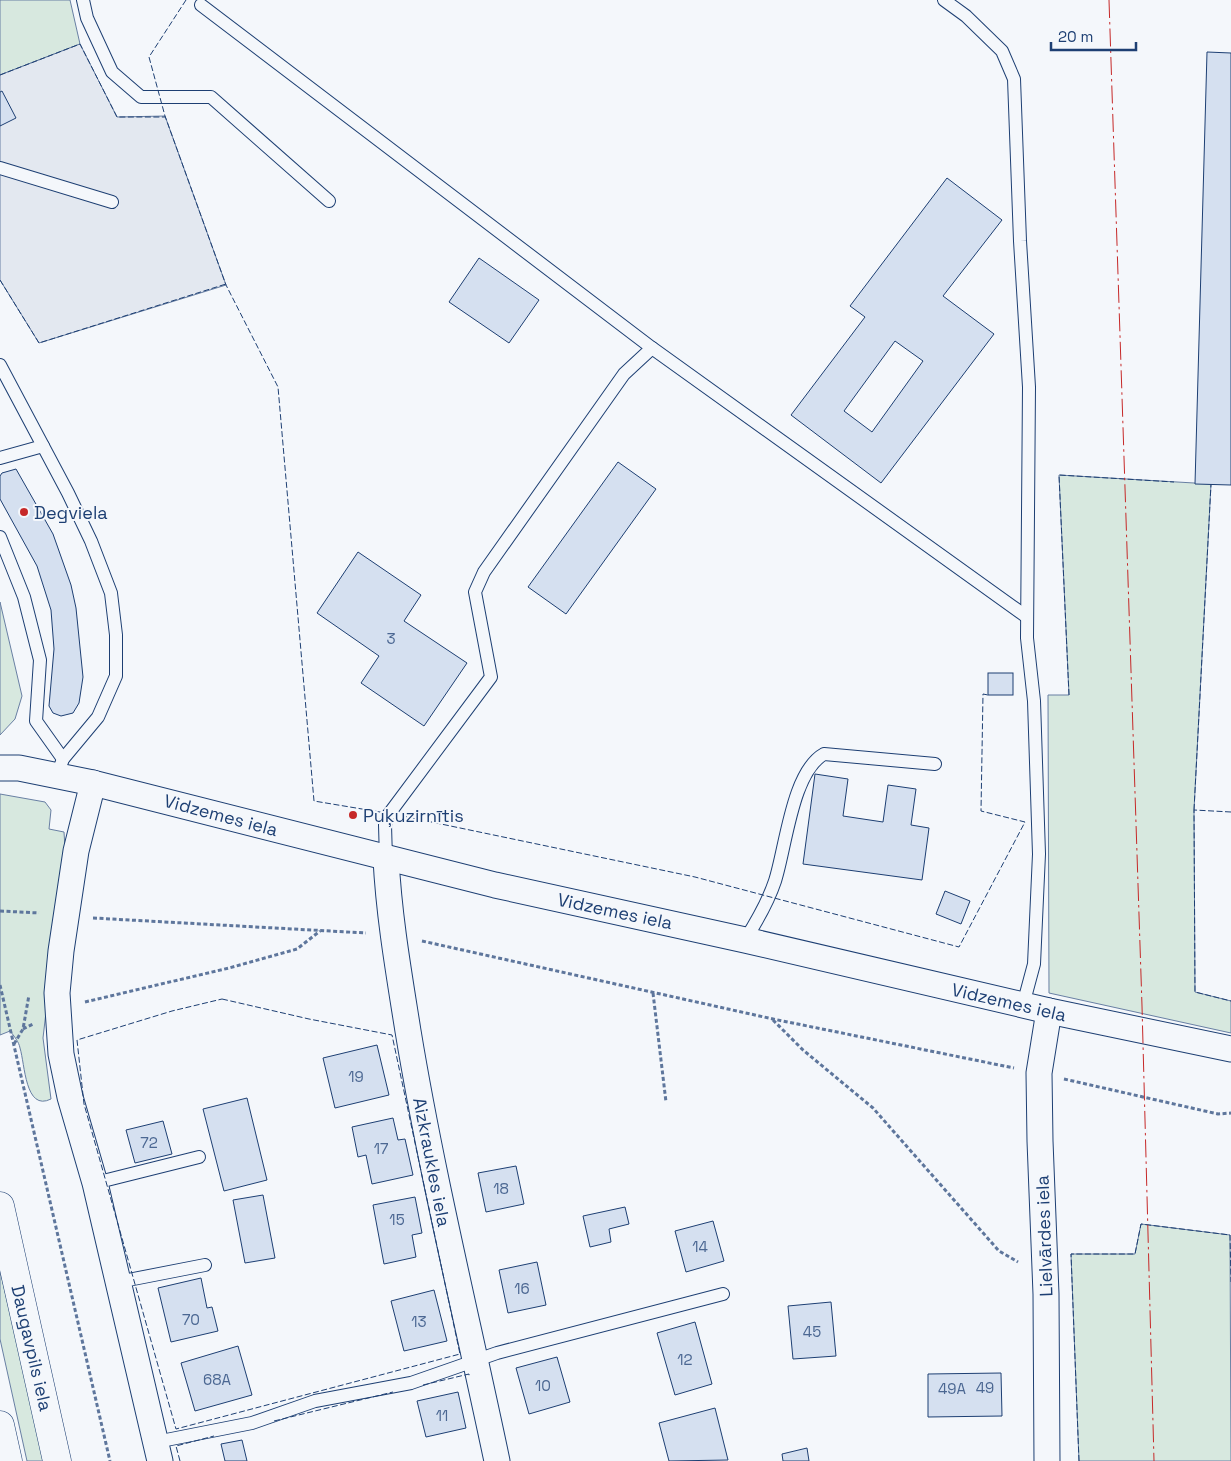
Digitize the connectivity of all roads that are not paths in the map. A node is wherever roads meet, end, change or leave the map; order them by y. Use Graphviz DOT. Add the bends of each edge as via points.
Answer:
graph roads {
  1 [pos="83,0"];
  2 [pos="944,0"];
  3 [pos="200,6"];
  4 [pos="0,168"];
  5 [pos="329,201"];
  6 [pos="112,202"];
  7 [pos="652,348"];
  8 [pos="0,365"];
  9 [pos="43,446"];
  10 [pos="0,458"];
  11 [pos="0,537"];
  12 [pos="1027,617"];
  13 [pos="935,764"];
  14 [pos="60,767"];
  15 [pos="0,768"];
  16 [pos="94,783"];
  17 [pos="386,859"];
  18 [pos="745,940"];
  19 [pos="1023,1005"];
  20 [pos="1048,1011"];
  21 [pos="1231,1049"];
  22 [pos="199,1157"];
  23 [pos="95,1183"];
  24 [pos="0,1206"];
  25 [pos="205,1264"];
  26 [pos="118,1282"];
  27 [pos="724,1294"];
  28 [pos="476,1361"];
  29 [pos="0,1425"];
  30 [pos="158,1452"];
  31 [pos="8,1461"];
  32 [pos="58,1461"];
  33 [pos="497,1461"];
  34 [pos="1048,1461"];
  1 -- 5 [label="lane" via="87,18 112,72 141,97 211,97"];
  2 -- 12 [label="lane" via="966,16 1002,52 1014,80 1030,387"];
  3 -- 7 [label="lane"];
  4 -- 6 [label="lane"];
  7 -- 12 [label="lane"];
  7 -- 17 [label="lane" via="624,374 484,572 475,592 491,677 389,814 385,826"];
  8 -- 9 [label="lane"];
  9 -- 10 [label="lane"];
  9 -- 14 [label="lane" via="92,541 111,593 116,635 116,676 98,717"];
  11 -- 14 [label="lane" via="24,597 40,660 36,721"];
  12 -- 19 [label="lane" via="1034,701 1039,854 1034,964"];
  13 -- 18 [label="lane" via="824,754 816,759 807,771 793,805 775,881"];
  14 -- 15 [label="street, Vidzemes iela"];
  14 -- 16 [label="street, Vidzemes iela"];
  16 -- 17 [label="street, Vidzemes iela"];
  16 -- 23 [label="street" via="76,851 57,993 61,1054"];
  17 -- 18 [label="street, Vidzemes iela"];
  17 -- 28 [label="street, Aizkraukles iela" via="392,934 416,1082"];
  18 -- 19 [label="street, Vidzemes iela"];
  19 -- 20 [label="street, Vidzemes iela"];
  20 -- 21 [label="street, Vidzemes iela"];
  20 -- 34 [label="street, Lielvārdes iela" via="1039,1073"];
  22 -- 23 [label="lane"];
  23 -- 26 [label="street"];
  24 -- 32 [label="highway, Daugavpils iela"];
  25 -- 26 [label="lane"];
  26 -- 30 [label="street"];
  27 -- 28 [label="lane" via="497,1352"];
  28 -- 30 [label="lane" via="411,1383 315,1401"];
  28 -- 33 [label="street, Aizkraukles iela"];
  29 -- 31 [label="highway"];
}
